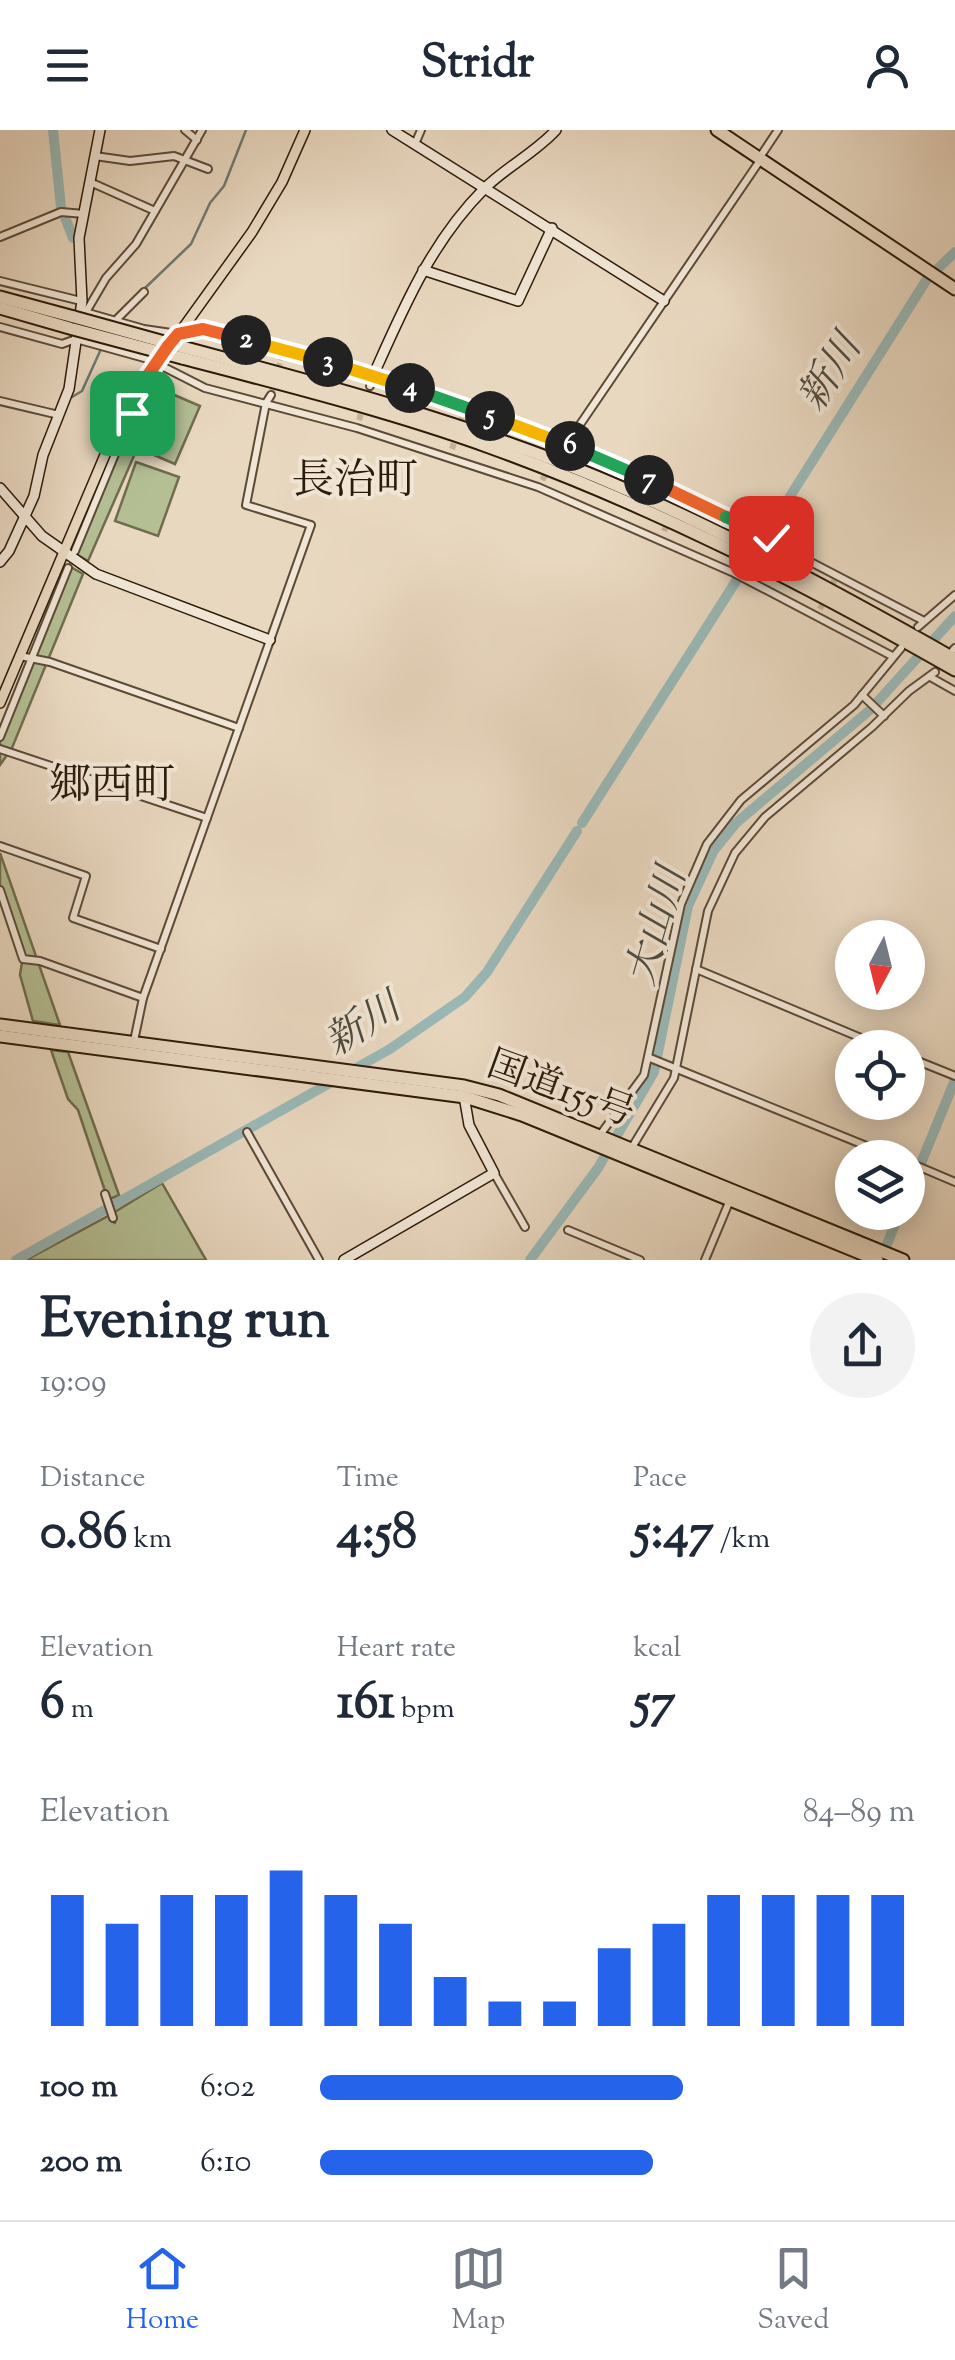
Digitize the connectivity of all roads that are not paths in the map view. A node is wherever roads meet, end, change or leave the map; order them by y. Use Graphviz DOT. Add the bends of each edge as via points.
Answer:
graph roads {
  1 [pos="100,130"];
  2 [pos="186,130"];
  3 [pos="202,130"];
  4 [pos="305,130"];
  5 [pos="392,130"];
  6 [pos="421,130"];
  7 [pos="556,130"];
  8 [pos="718,130"];
  9 [pos="778,130"];
  10 [pos="197,140"];
  11 [pos="415,144"];
  12 [pos="95,156"];
  13 [pos="760,159"];
  14 [pos="186,160"];
  15 [pos="208,168"];
  16 [pos="90,182"];
  17 [pos="486,187"];
  18 [pos="155,211"];
  19 [pos="84,214"];
  20 [pos="552,228"];
  21 [pos="0,237"];
  22 [pos="422,270"];
  23 [pos="0,280"];
  24 [pos="955,289"];
  25 [pos="144,292"];
  26 [pos="0,297"];
  27 [pos="664,302"];
  28 [pos="0,308"];
  29 [pos="78,318"];
  30 [pos="115,321"];
  31 [pos="0,327"];
  32 [pos="178,334"];
  33 [pos="284,350"];
  34 [pos="281,359"];
  35 [pos="156,362"];
  36 [pos="371,380"];
  37 [pos="272,394"];
  38 [pos="0,402"];
  39 [pos="266,404"];
  40 [pos="124,410"];
  41 [pos="59,415"];
  42 [pos="564,448"];
  43 [pos="3,493"];
  44 [pos="25,517"];
  45 [pos="75,552"];
  46 [pos="62,554"];
  47 [pos="0,562"];
  48 [pos="68,568"];
  49 [pos="955,595"];
  50 [pos="913,635"];
  51 [pos="270,640"];
  52 [pos="19,656"];
  53 [pos="892,656"];
  54 [pos="32,659"];
  55 [pos="944,660"];
  56 [pos="955,670"];
  57 [pos="955,691"];
  58 [pos="863,696"];
  59 [pos="0,703"];
  60 [pos="883,716"];
  61 [pos="239,728"];
  62 [pos="0,737"];
  63 [pos="0,749"];
  64 [pos="207,818"];
  65 [pos="0,846"];
  66 [pos="0,890"];
  67 [pos="161,949"];
  68 [pos="696,969"];
  69 [pos="144,998"];
  70 [pos="0,1025"];
  71 [pos="842,1030"];
  72 [pos="0,1036"];
  73 [pos="134,1042"];
  74 [pos="651,1059"];
  75 [pos="925,1064"];
  76 [pos="675,1066"];
  77 [pos="340,1074"];
  78 [pos="955,1076"];
  79 [pos="464,1092"];
  80 [pos="247,1132"];
  81 [pos="596,1139"];
  82 [pos="853,1140"];
  83 [pos="627,1152"];
  84 [pos="925,1169"];
  85 [pos="494,1173"];
  86 [pos="955,1182"];
  87 [pos="105,1194"];
  88 [pos="730,1199"];
  89 [pos="111,1211"];
  90 [pos="525,1227"];
  91 [pos="568,1230"];
  92 [pos="320,1260"];
  93 [pos="344,1260"];
  94 [pos="640,1260"];
  95 [pos="705,1260"];
  96 [pos="878,1260"];
  97 [pos="902,1260"];
  1 -- 12 [label="street"];
  2 -- 10 [label="street"];
  3 -- 10 [label="street"];
  4 -- 32 [label="main road" via="262,216"];
  5 -- 11 [label="street"];
  6 -- 11 [label="street"];
  7 -- 17 [label="street"];
  8 -- 13 [label="highway"];
  9 -- 13 [label="street"];
  10 -- 14 [label="street"];
  11 -- 17 [label="street"];
  12 -- 14 [label="street"];
  12 -- 16 [label="street"];
  13 -- 24 [label="highway"];
  13 -- 27 [label="street"];
  14 -- 15 [label="street"];
  14 -- 18 [label="street"];
  16 -- 18 [label="street"];
  16 -- 19 [label="street"];
  17 -- 20 [label="street"];
  17 -- 22 [label="street"];
  18 -- 29 [label="street"];
  19 -- 21 [label="street" via="63,212"];
  19 -- 29 [label="street"];
  20 -- 22 [label="street" via="518,302"];
  20 -- 27 [label="street"];
  22 -- 36 [label="street"];
  23 -- 29 [label="street"];
  25 -- 30 [label="street"];
  26 -- 29 [label="highway"];
  27 -- 42 [label="street"];
  28 -- 29 [label="highway"];
  29 -- 30 [label="street"];
  29 -- 31 [label="street" via="62,344"];
  29 -- 35 [label="street"];
  29 -- 41 [label="street"];
  29 -- 50 [label="highway, bridge" via="486,446 745,551"];
  30 -- 32 [label="street"];
  32 -- 33 [label="street" via="203,329"];
  32 -- 35 [label="main road"];
  33 -- 34 [label="street"];
  33 -- 36 [label="street"];
  35 -- 39 [label="street" via="186,381"];
  35 -- 40 [label="main road"];
  36 -- 42 [label="street"];
  37 -- 39 [label="street"];
  38 -- 41 [label="street"];
  39 -- 51 [label="street" via="246,506 311,525"];
  39 -- 53 [label="street" via="358,424 540,484 662,534"];
  40 -- 45 [label="street" via="132,413"];
  40 -- 46 [label="main road"];
  41 -- 44 [label="street"];
  42 -- 50 [label="street" via="837,576"];
  43 -- 44 [label="street"];
  44 -- 46 [label="street"];
  44 -- 47 [label="street"];
  46 -- 51 [label="street" via="113,582"];
  46 -- 52 [label="main road"];
  48 -- 54 [label="street"];
  49 -- 50 [label="street"];
  50 -- 53 [label="street"];
  50 -- 55 [label="highway"];
  51 -- 61 [label="street"];
  52 -- 54 [label="street"];
  52 -- 59 [label="main road"];
  53 -- 58 [label="street"];
  54 -- 61 [label="street"];
  54 -- 62 [label="street"];
  55 -- 56 [label="highway"];
  55 -- 57 [label="street"];
  55 -- 60 [label="street"];
  58 -- 60 [label="street"];
  58 -- 74 [label="street" via="741,800 707,844 681,904"];
  60 -- 68 [label="street" via="746,837 714,895"];
  61 -- 64 [label="street"];
  63 -- 64 [label="street"];
  64 -- 67 [label="street"];
  65 -- 67 [label="street" via="86,876 73,918"];
  66 -- 69 [label="street" via="23,959"];
  67 -- 69 [label="street"];
  68 -- 71 [label="street"];
  68 -- 76 [label="street"];
  69 -- 73 [label="street"];
  70 -- 73 [label="highway, 国道155号"];
  72 -- 77 [label="highway, 国道155号"];
  73 -- 77 [label="highway, 国道155号"];
  74 -- 76 [label="street"];
  74 -- 81 [label="street"];
  75 -- 78 [label="street"];
  76 -- 82 [label="street"];
  76 -- 83 [label="street" via="666,1094"];
  77 -- 79 [label="highway, 国道155号"];
  77 -- 79 [label="highway, 国道155号"];
  79 -- 81 [label="highway, 国道155号"];
  79 -- 85 [label="street" via="469,1125"];
  80 -- 92 [label="street"];
  81 -- 83 [label="highway, 国道155号"];
  83 -- 88 [label="highway, 国道155号"];
  83 -- 97 [label="highway, 国道155号"];
  84 -- 86 [label="street"];
  85 -- 90 [label="street"];
  85 -- 93 [label="street"];
  87 -- 89 [label="street"];
  88 -- 95 [label="street"];
  88 -- 96 [label="highway, 国道155号"];
  91 -- 94 [label="street"];
}
